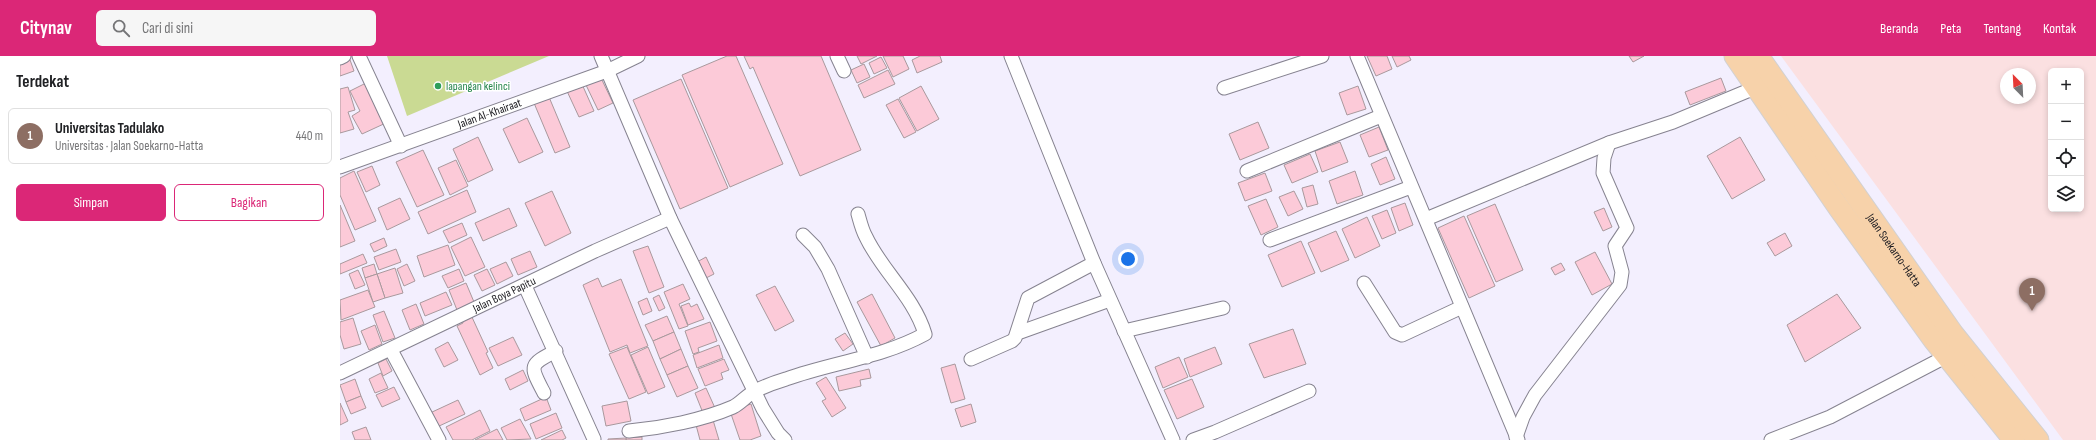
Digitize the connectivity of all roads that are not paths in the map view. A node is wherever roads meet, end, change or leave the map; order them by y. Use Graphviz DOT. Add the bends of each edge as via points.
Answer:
graph roads {
  1 [pos="344,56"];
  2 [pos="359,56"];
  3 [pos="601,56"];
  4 [pos="638,56"];
  5 [pos="837,56"];
  6 [pos="1011,56"];
  7 [pos="1322,56"];
  8 [pos="1357,56"];
  9 [pos="1735,56"];
  10 [pos="1758,56"];
  11 [pos="340,58"];
  12 [pos="607,71"];
  13 [pos="844,71"];
  14 [pos="1757,87"];
  15 [pos="1224,88"];
  16 [pos="1381,116"];
  17 [pos="1609,143"];
  18 [pos="400,146"];
  19 [pos="340,167"];
  20 [pos="1247,171"];
  21 [pos="1411,187"];
  22 [pos="858,214"];
  23 [pos="670,218"];
  24 [pos="1426,219"];
  25 [pos="803,235"];
  26 [pos="1270,240"];
  27 [pos="1094,263"];
  28 [pos="1364,283"];
  29 [pos="525,286"];
  30 [pos="1110,300"];
  31 [pos="1462,307"];
  32 [pos="1223,308"];
  33 [pos="1124,331"];
  34 [pos="1018,333"];
  35 [pos="391,350"];
  36 [pos="556,352"];
  37 [pos="1947,356"];
  38 [pos="868,358"];
  39 [pos="971,359"];
  40 [pos="340,374"];
  41 [pos="754,391"];
  42 [pos="1309,391"];
  43 [pos="544,393"];
  44 [pos="629,431"];
  45 [pos="594,439"];
  46 [pos="1517,439"];
  47 [pos="439,440"];
  48 [pos="785,440"];
  49 [pos="1173,440"];
  50 [pos="1193,440"];
  51 [pos="1771,440"];
  52 [pos="2014,440"];
  53 [pos="2038,440"];
  1 -- 11 [label="street"];
  2 -- 18 [label="street"];
  3 -- 12 [label="street"];
  4 -- 12 [label="street, Jalan Al-Khairaat"];
  5 -- 13 [label="street"];
  6 -- 27 [label="street"];
  7 -- 15 [label="street"];
  8 -- 16 [label="street"];
  9 -- 14 [label="main road, Jalan Soekarno-Hatta"];
  10 -- 53 [label="main road, Jalan Soekarno-Hatta" via="1953,334"];
  12 -- 18 [label="street, Jalan Al-Khairaat"];
  12 -- 23 [label="street"];
  14 -- 17 [label="street" via="1673,122"];
  14 -- 37 [label="main road, Jalan Soekarno-Hatta" via="1839,208"];
  16 -- 20 [label="street"];
  16 -- 21 [label="street"];
  17 -- 24 [label="street"];
  17 -- 46 [label="street" via="1603,173 1627,228 1615,246 1622,272 1620,285 1535,395 1523,417"];
  18 -- 19 [label="street, Jalan Al-Khairaat"];
  21 -- 24 [label="street"];
  21 -- 26 [label="street"];
  22 -- 38 [label="street" via="866,238 907,298 925,334"];
  23 -- 29 [label="street, Jalan Boya Papitu"];
  23 -- 41 [label="street"];
  24 -- 31 [label="street"];
  25 -- 38 [label="street" via="815,247 828,269"];
  27 -- 30 [label="street"];
  27 -- 34 [label="street" via="1028,298"];
  28 -- 31 [label="street" via="1395,332 1402,335"];
  29 -- 35 [label="street, Jalan Boya Papitu"];
  29 -- 36 [label="street"];
  30 -- 33 [label="street"];
  30 -- 34 [label="street"];
  31 -- 46 [label="street"];
  32 -- 33 [label="street"];
  33 -- 49 [label="street"];
  34 -- 39 [label="street" via="1012,341"];
  35 -- 40 [label="street, Jalan Boya Papitu"];
  35 -- 47 [label="street"];
  36 -- 43 [label="street" via="533,366"];
  36 -- 45 [label="street"];
  37 -- 51 [label="street" via="1830,418"];
  37 -- 52 [label="main road, Jalan Soekarno-Hatta"];
  38 -- 41 [label="street" via="787,378"];
  41 -- 44 [label="street" via="733,406 689,420"];
  41 -- 48 [label="street" via="774,427"];
  42 -- 50 [label="street"];
}
